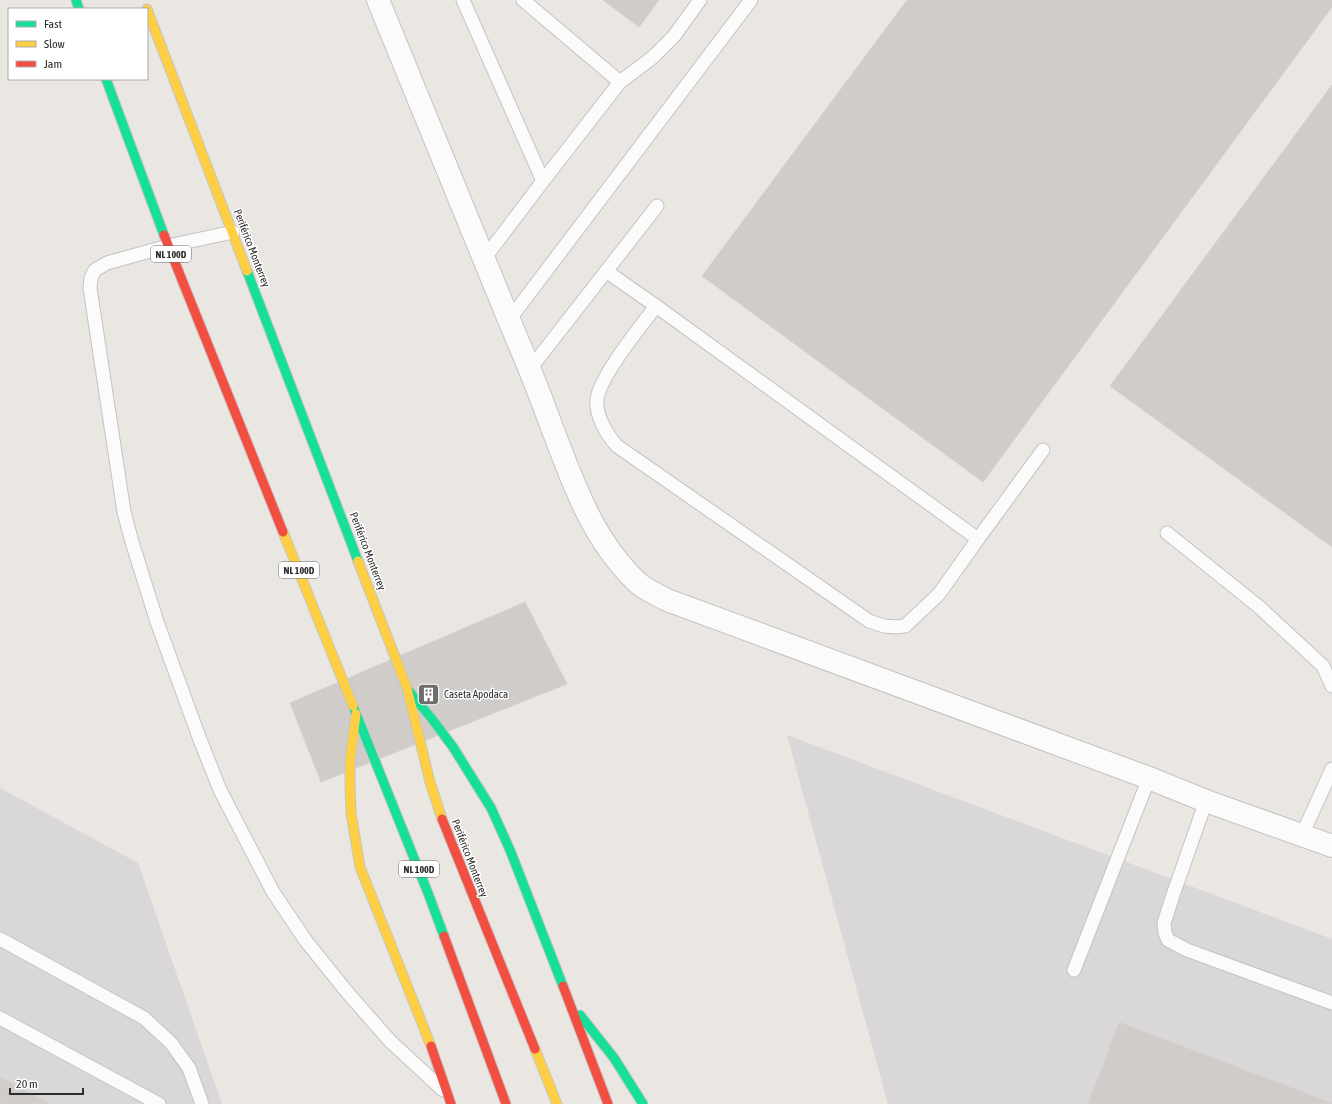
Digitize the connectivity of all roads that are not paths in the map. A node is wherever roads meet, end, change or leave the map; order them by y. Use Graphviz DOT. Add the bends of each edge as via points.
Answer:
graph roads {
  1 [pos="378,0"];
  2 [pos="463,0"];
  3 [pos="523,0"];
  4 [pos="700,0"];
  5 [pos="751,0"];
  6 [pos="148,12"];
  7 [pos="106,80"];
  8 [pos="620,82"];
  9 [pos="543,181"];
  10 [pos="657,206"];
  11 [pos="233,232"];
  12 [pos="168,246"];
  13 [pos="484,259"];
  14 [pos="606,271"];
  15 [pos="656,306"];
  16 [pos="509,320"];
  17 [pos="530,369"];
  18 [pos="1043,450"];
  19 [pos="1167,533"];
  20 [pos="978,539"];
  21 [pos="1332,686"];
  22 [pos="407,688"];
  23 [pos="356,713"];
  24 [pos="1332,769"];
  25 [pos="1149,778"];
  26 [pos="1206,801"];
  27 [pos="1302,835"];
  28 [pos="1332,846"];
  29 [pos="0,939"];
  30 [pos="1074,970"];
  31 [pos="570,1003"];
  32 [pos="1332,1003"];
  33 [pos="0,1018"];
  34 [pos="449,1099"];
  35 [pos="159,1104"];
  36 [pos="202,1104"];
  37 [pos="506,1104"];
  38 [pos="557,1104"];
  39 [pos="608,1104"];
  40 [pos="643,1104"];
  1 -- 13 [label="street"];
  2 -- 9 [label="lane"];
  3 -- 8 [label="lane"];
  4 -- 8 [label="lane" via="674,36 653,57"];
  5 -- 16 [label="lane"];
  6 -- 11 [label="highway, Periférico Monterrey"];
  7 -- 12 [label="highway, NL 100D"];
  8 -- 9 [label="lane"];
  9 -- 13 [label="lane"];
  10 -- 14 [label="lane"];
  11 -- 12 [label="lane"];
  11 -- 22 [label="highway, Periférico Monterrey"];
  12 -- 23 [label="highway, NL 100D"];
  12 -- 34 [label="lane" via="107,263 95,270 90,288 124,512 157,622 220,790 273,892 306,941 347,992 390,1041"];
  13 -- 16 [label="street"];
  14 -- 15 [label="lane"];
  14 -- 17 [label="lane"];
  15 -- 20 [label="lane"];
  15 -- 20 [label="lane" via="600,388 597,400 601,420 608,436 617,446 869,621 884,626 905,626 912,620 939,594"];
  16 -- 17 [label="street"];
  17 -- 25 [label="street" via="576,492 594,528 613,556 639,584 667,600"];
  18 -- 20 [label="lane"];
  19 -- 21 [label="lane" via="1258,606 1323,666"];
  22 -- 31 [label="highway" via="432,716 453,746 491,810 510,850"];
  22 -- 38 [label="highway, Periférico Monterrey" via="430,782 460,870"];
  23 -- 34 [label="highway" via="352,736 350,786 351,812 360,867"];
  23 -- 37 [label="highway, NL 100D" via="428,893"];
  24 -- 27 [label="lane"];
  25 -- 26 [label="street"];
  25 -- 30 [label="lane"];
  26 -- 27 [label="street"];
  26 -- 32 [label="lane" via="1164,923 1168,940 1187,950"];
  27 -- 28 [label="street"];
  29 -- 36 [label="lane" via="144,1018 171,1043 189,1068"];
  31 -- 39 [label="highway"];
  31 -- 40 [label="highway" via="620,1067"];
  33 -- 35 [label="lane"];
}
